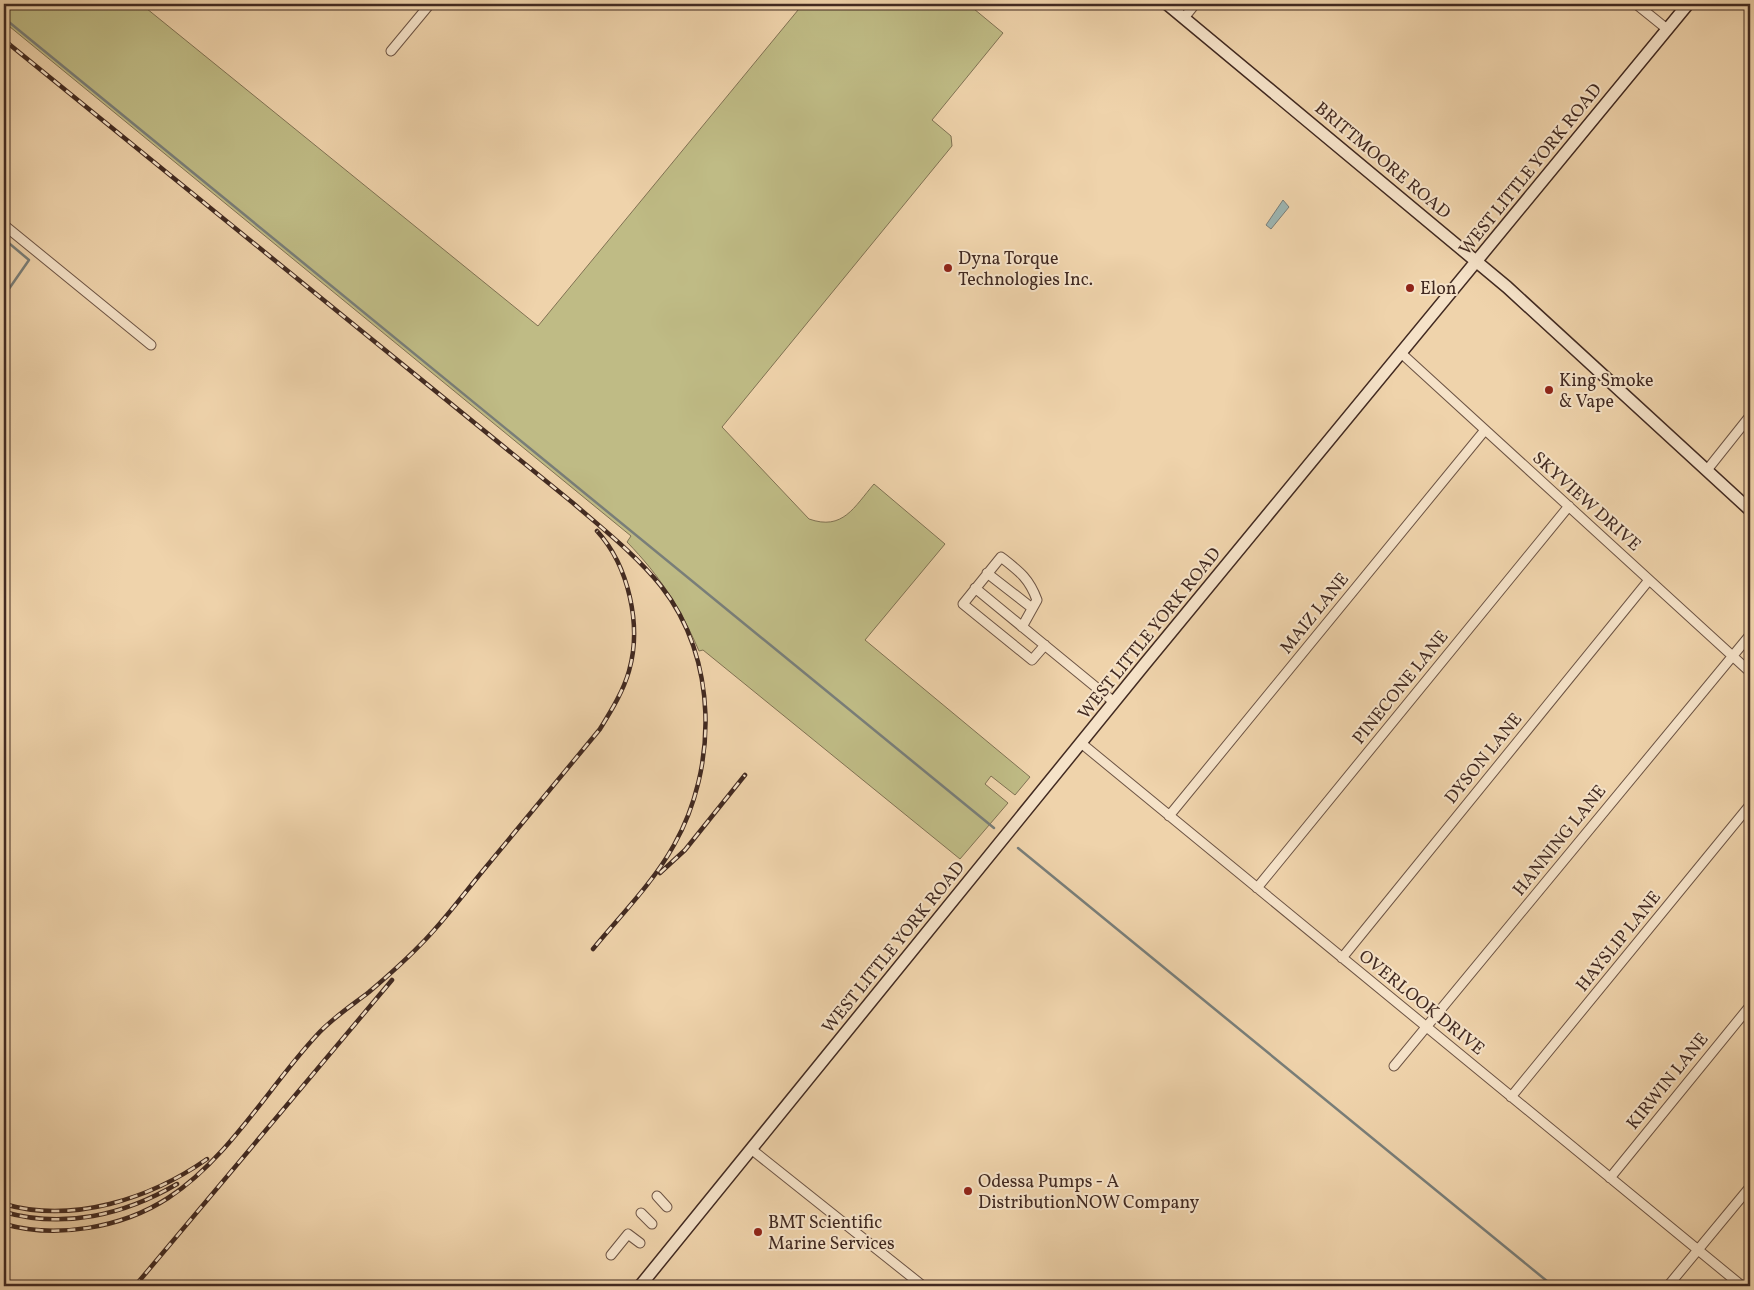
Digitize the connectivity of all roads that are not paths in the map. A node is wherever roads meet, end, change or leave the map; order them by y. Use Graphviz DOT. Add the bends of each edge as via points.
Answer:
graph roads {
  1 [pos="430,4"];
  2 [pos="1167,4"];
  3 [pos="1195,4"];
  4 [pos="1636,4"];
  5 [pos="1688,4"];
  6 [pos="1184,18"];
  7 [pos="1667,29"];
  8 [pos="391,50"];
  9 [pos="4,225"];
  10 [pos="1477,261"];
  11 [pos="151,345"];
  12 [pos="1401,354"];
  13 [pos="1750,416"];
  14 [pos="1484,430"];
  15 [pos="1707,470"];
  16 [pos="1569,506"];
  17 [pos="1750,510"];
  18 [pos="987,573"];
  19 [pos="1649,580"];
  20 [pos="975,588"];
  21 [pos="1032,608"];
  22 [pos="1022,626"];
  23 [pos="1750,635"];
  24 [pos="1045,645"];
  25 [pos="1731,655"];
  26 [pos="1750,672"];
  27 [pos="1114,702"];
  28 [pos="1081,743"];
  29 [pos="1750,805"];
  30 [pos="1169,816"];
  31 [pos="1256,888"];
  32 [pos="1342,958"];
  33 [pos="1750,1006"];
  34 [pos="1426,1027"];
  35 [pos="1394,1066"];
  36 [pos="1511,1097"];
  37 [pos="751,1148"];
  38 [pos="1610,1178"];
  39 [pos="1750,1187"];
  40 [pos="657,1196"];
  41 [pos="667,1207"];
  42 [pos="641,1213"];
  43 [pos="652,1224"];
  44 [pos="640,1243"];
  45 [pos="1698,1250"];
  46 [pos="611,1255"];
  47 [pos="640,1286"];
  48 [pos="923,1286"];
  49 [pos="1668,1286"];
  50 [pos="1742,1286"];
  1 -- 8 [label="street"];
  2 -- 6 [label="main road, BRITTMOORE ROAD"];
  3 -- 6 [label="street"];
  4 -- 7 [label="street"];
  5 -- 7 [label="main road, WEST LITTLE YORK ROAD"];
  6 -- 10 [label="main road, BRITTMOORE ROAD"];
  7 -- 10 [label="main road, WEST LITTLE YORK ROAD"];
  9 -- 11 [label="street"];
  10 -- 12 [label="main road, WEST LITTLE YORK ROAD"];
  10 -- 15 [label="main road, BRITTMOORE ROAD"];
  12 -- 14 [label="street, SKYVIEW DRIVE"];
  12 -- 27 [label="main road, WEST LITTLE YORK ROAD"];
  13 -- 15 [label="street"];
  14 -- 16 [label="street, SKYVIEW DRIVE"];
  14 -- 30 [label="street, MAIZ LANE"];
  15 -- 17 [label="main road, BRITTMOORE ROAD"];
  16 -- 19 [label="street, SKYVIEW DRIVE"];
  16 -- 31 [label="street, PINECONE LANE"];
  18 -- 20 [label="street"];
  18 -- 21 [label="street"];
  18 -- 21 [label="street" via="1001,557 1021,572 1032,585 1037,600"];
  19 -- 25 [label="street, SKYVIEW DRIVE"];
  19 -- 32 [label="street, DYSON LANE"];
  20 -- 22 [label="street"];
  20 -- 24 [label="street" via="964,605 1032,660"];
  21 -- 22 [label="street"];
  22 -- 24 [label="street"];
  23 -- 25 [label="street, HANNING LANE"];
  24 -- 27 [label="street"];
  25 -- 26 [label="street, SKYVIEW DRIVE"];
  25 -- 34 [label="street, HANNING LANE"];
  27 -- 28 [label="main road, WEST LITTLE YORK ROAD"];
  28 -- 30 [label="street, OVERLOOK DRIVE"];
  28 -- 37 [label="main road, WEST LITTLE YORK ROAD"];
  29 -- 36 [label="street, HAYSLIP LANE"];
  30 -- 31 [label="street, OVERLOOK DRIVE"];
  31 -- 32 [label="street, OVERLOOK DRIVE"];
  32 -- 34 [label="street, OVERLOOK DRIVE"];
  33 -- 38 [label="street, KIRWIN LANE"];
  34 -- 35 [label="street, HANNING LANE"];
  34 -- 36 [label="street, OVERLOOK DRIVE"];
  36 -- 38 [label="street, OVERLOOK DRIVE"];
  37 -- 47 [label="main road, WEST LITTLE YORK ROAD"];
  37 -- 48 [label="street"];
  38 -- 45 [label="street, OVERLOOK DRIVE"];
  39 -- 45 [label="street"];
  40 -- 41 [label="street"];
  42 -- 43 [label="street"];
  44 -- 46 [label="street" via="628,1234"];
  45 -- 49 [label="street"];
  45 -- 50 [label="street, OVERLOOK DRIVE"];
}
